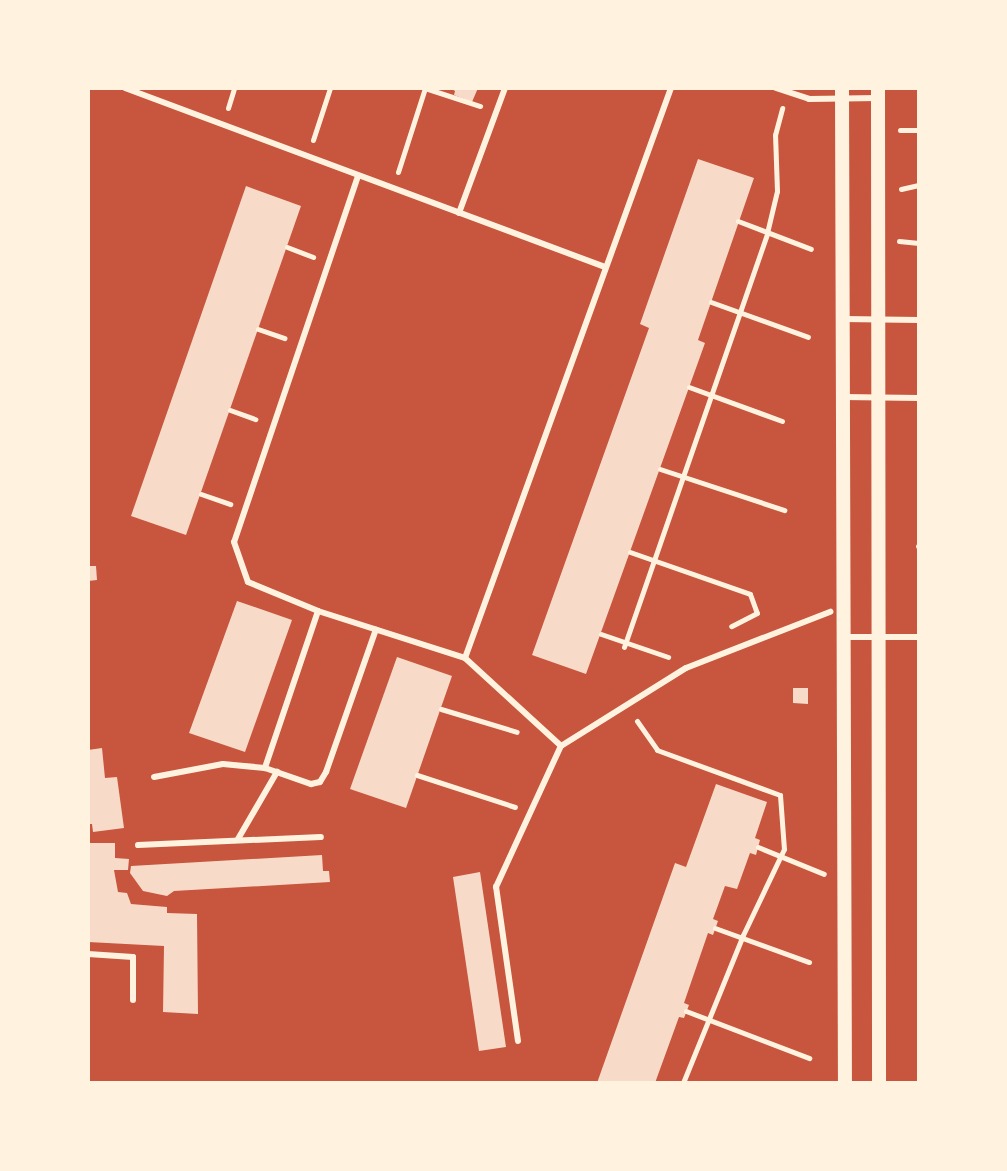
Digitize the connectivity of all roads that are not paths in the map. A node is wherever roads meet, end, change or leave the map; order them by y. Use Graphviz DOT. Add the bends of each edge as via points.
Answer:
graph roads {
  1 [pos="125,88"];
  2 [pos="505,88"];
  3 [pos="671,88"];
  4 [pos="776,88"];
  5 [pos="842,93"];
  6 [pos="878,93"];
  7 [pos="358,176"];
  8 [pos="459,213"];
  9 [pos="605,267"];
  10 [pos="843,319"];
  11 [pos="877,320"];
  12 [pos="919,320"];
  13 [pos="843,397"];
  14 [pos="877,398"];
  15 [pos="919,398"];
  16 [pos="318,611"];
  17 [pos="830,612"];
  18 [pos="376,629"];
  19 [pos="878,636"];
  20 [pos="842,637"];
  21 [pos="919,637"];
  22 [pos="465,658"];
  23 [pos="561,746"];
  24 [pos="265,768"];
  25 [pos="277,772"];
  26 [pos="154,777"];
  27 [pos="321,837"];
  28 [pos="238,839"];
  29 [pos="138,845"];
  30 [pos="88,954"];
  31 [pos="133,1000"];
  32 [pos="518,1041"];
  33 [pos="845,1083"];
  34 [pos="879,1083"];
  1 -- 7 [label="lane"];
  2 -- 8 [label="lane"];
  3 -- 9 [label="lane"];
  4 -- 5 [label="lane" via="809,99"];
  5 -- 6 [label="lane"];
  5 -- 10 [label="street"];
  6 -- 11 [label="street"];
  7 -- 8 [label="lane"];
  7 -- 16 [label="lane" via="234,542 248,582"];
  8 -- 9 [label="lane"];
  9 -- 22 [label="lane"];
  10 -- 11 [label="lane"];
  10 -- 13 [label="street"];
  11 -- 12 [label="lane"];
  11 -- 14 [label="street"];
  13 -- 14 [label="lane"];
  13 -- 20 [label="street"];
  14 -- 15 [label="lane"];
  14 -- 19 [label="street"];
  16 -- 18 [label="lane"];
  16 -- 24 [label="lane"];
  17 -- 23 [label="lane" via="686,668"];
  18 -- 22 [label="lane"];
  18 -- 25 [label="lane" via="320,782"];
  19 -- 20 [label="lane"];
  19 -- 21 [label="lane"];
  19 -- 34 [label="street"];
  20 -- 33 [label="street"];
  22 -- 23 [label="lane"];
  23 -- 32 [label="lane" via="496,887"];
  24 -- 25 [label="lane"];
  24 -- 26 [label="lane" via="223,764"];
  25 -- 28 [label="lane"];
  27 -- 28 [label="lane"];
  28 -- 29 [label="lane"];
  30 -- 31 [label="lane" via="133,957"];
}
